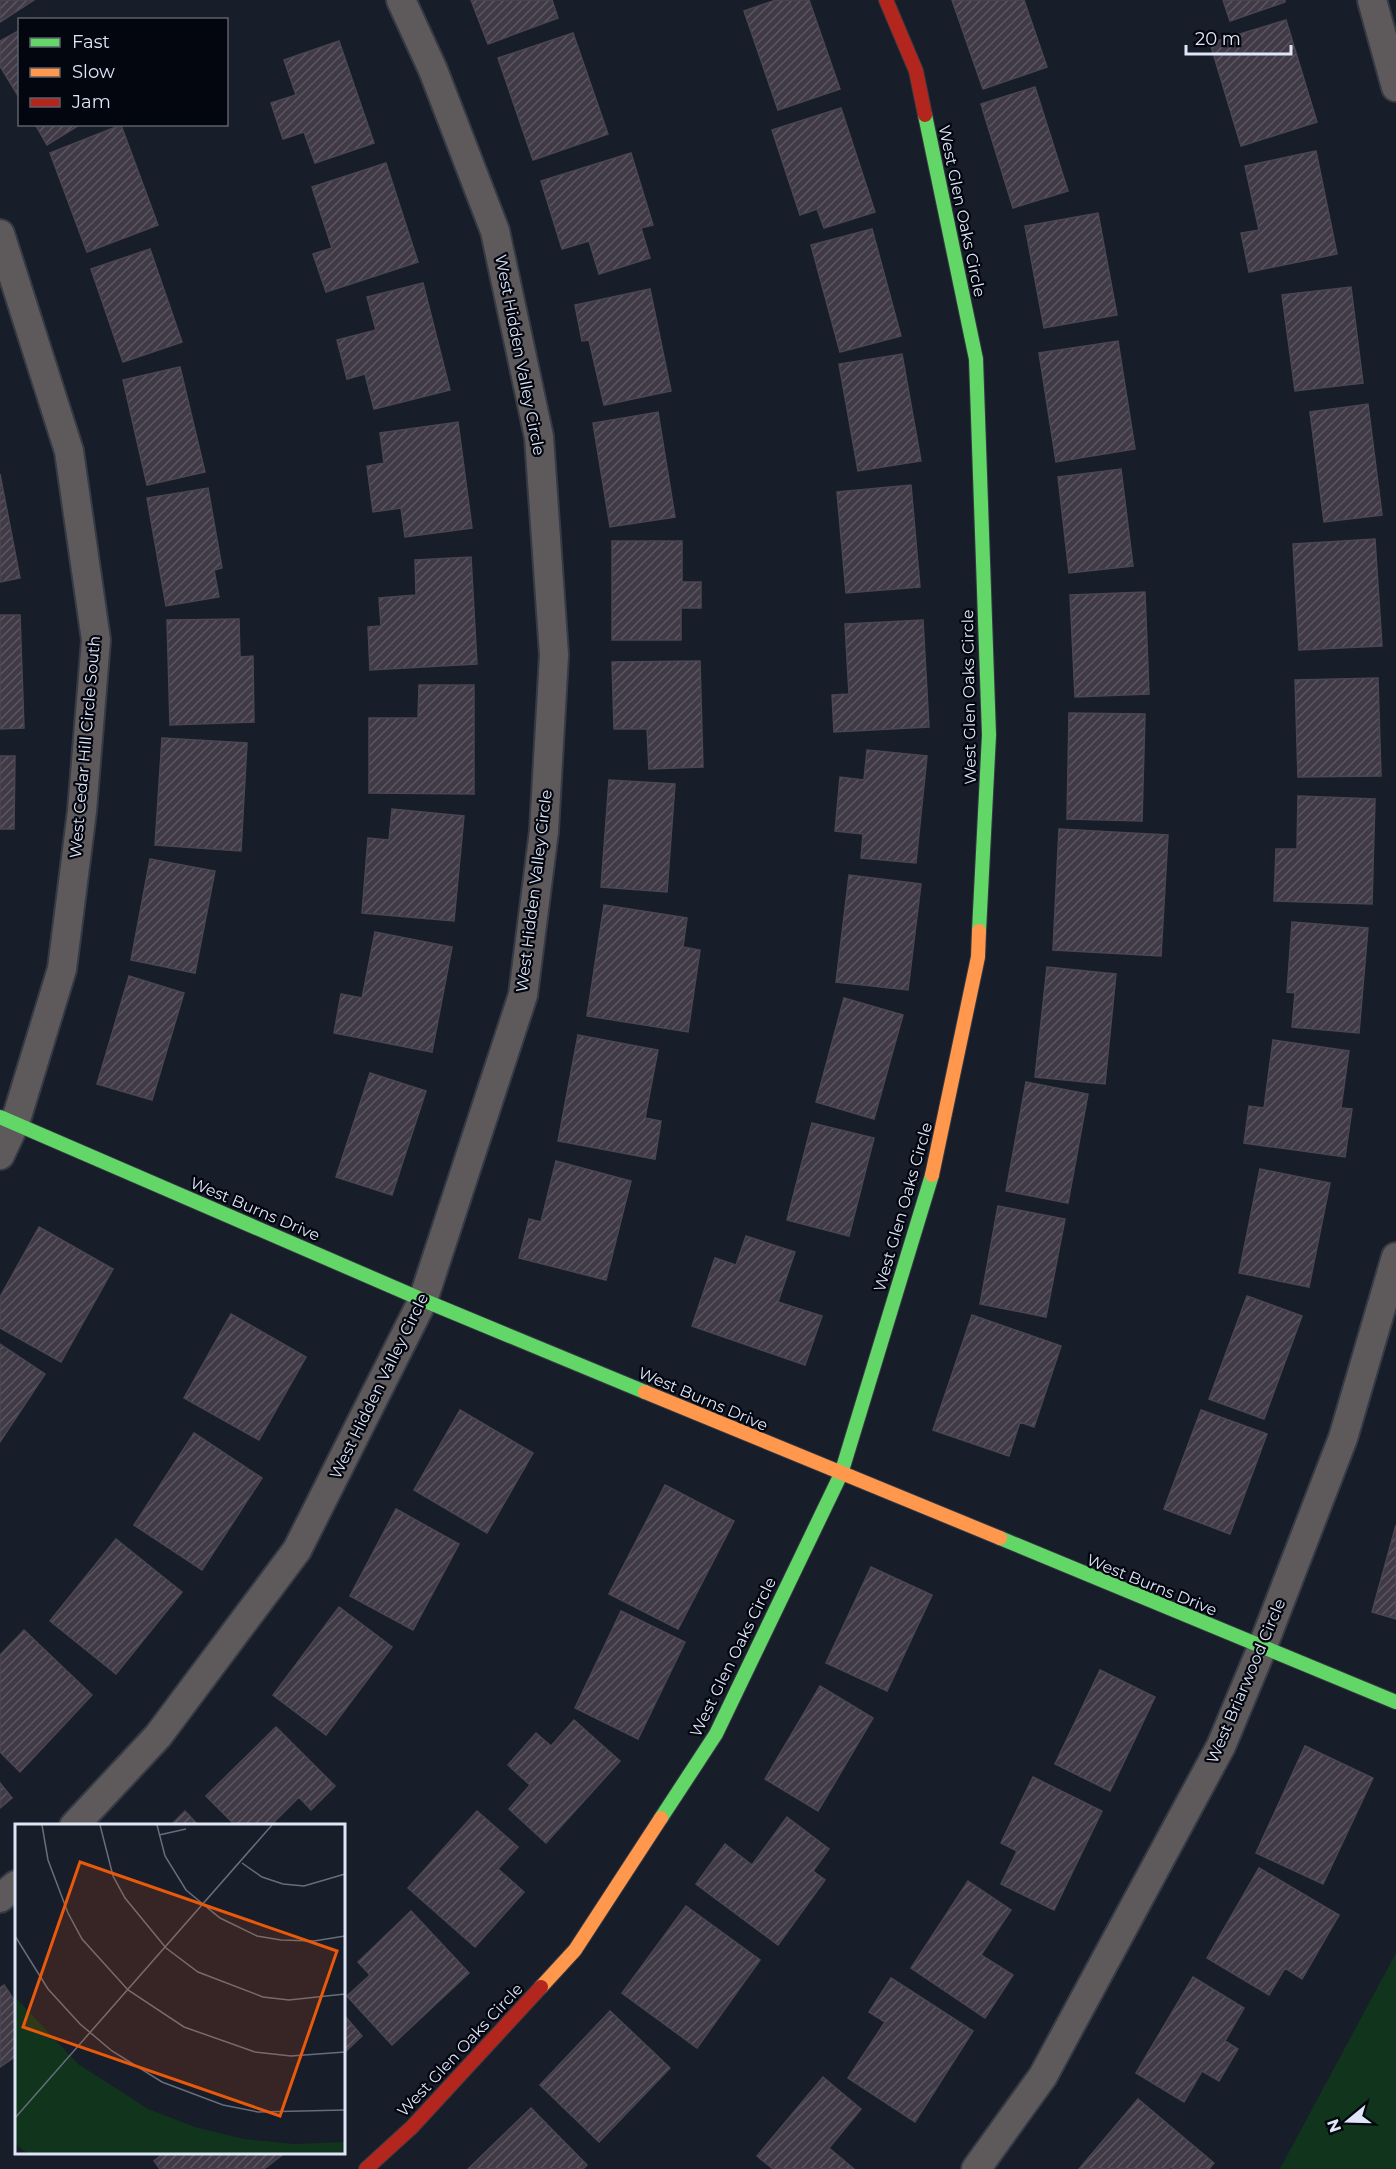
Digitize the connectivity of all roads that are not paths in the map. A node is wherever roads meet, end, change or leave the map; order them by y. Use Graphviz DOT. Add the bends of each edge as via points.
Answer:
graph roads {
  1 [pos="401,0"];
  2 [pos="886,0"];
  3 [pos="1372,0"];
  4 [pos="1396,87"];
  5 [pos="0,234"];
  6 [pos="8,1120"];
  7 [pos="0,1155"];
  8 [pos="1396,1257"];
  9 [pos="423,1300"];
  10 [pos="841,1474"];
  11 [pos="1262,1648"];
  12 [pos="1396,1702"];
  13 [pos="76,1824"];
  14 [pos="15,1887"];
  15 [pos="0,1898"];
  16 [pos="366,2169"];
  17 [pos="976,2169"];
  1 -- 9 [label="street, West Hidden Valley Circle" via="433,70 495,231 539,436 554,655 544,831 523,995"];
  2 -- 10 [label="street, West Glen Oaks Circle" via="916,71 976,359 989,735 976,968 937,1160"];
  3 -- 4 [label="street"];
  5 -- 6 [label="street, West Cedar Hill Circle South" via="69,451 96,640 82,811 62,969"];
  6 -- 7 [label="street, West Cedar Hill Circle South"];
  6 -- 9 [label="street, West Burns Drive"];
  8 -- 11 [label="street, West Briarwood Circle" via="1343,1438"];
  9 -- 10 [label="street, West Burns Drive"];
  9 -- 13 [label="street, West Hidden Valley Circle" via="297,1550 158,1736"];
  10 -- 11 [label="street, West Burns Drive"];
  10 -- 16 [label="street, West Glen Oaks Circle" via="716,1734 574,1950 412,2127"];
  11 -- 12 [label="street, West Burns Drive"];
  11 -- 17 [label="street, West Briarwood Circle" via="1221,1746 1043,2076"];
  14 -- 15 [label="street"];
}
